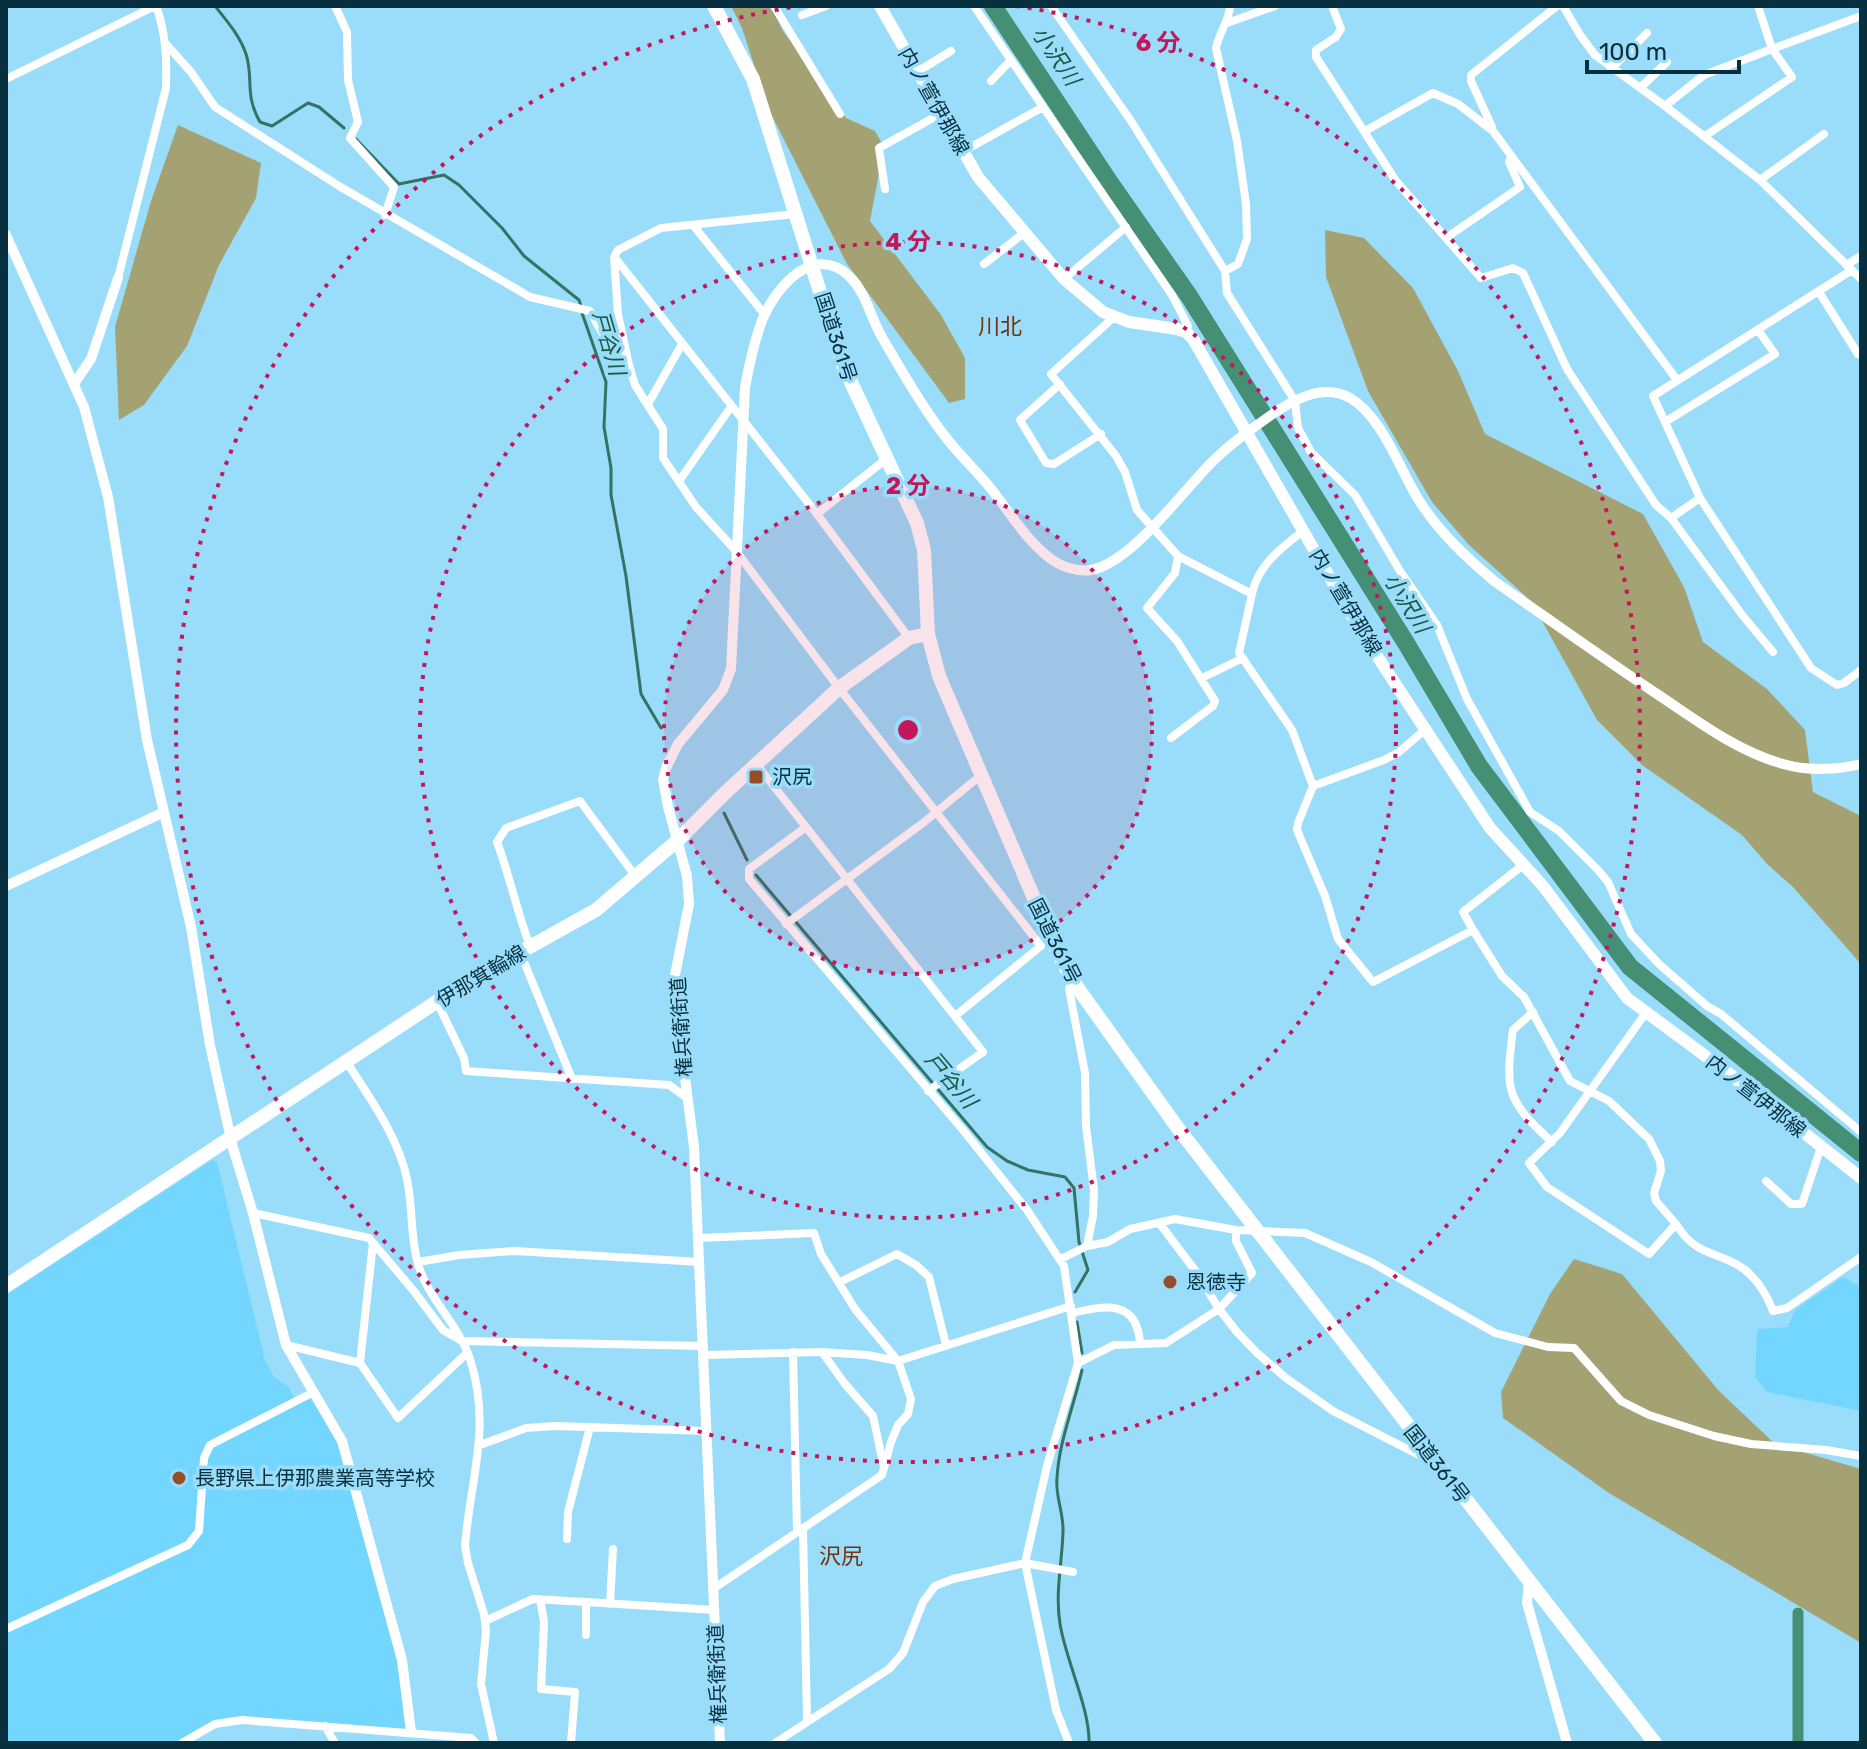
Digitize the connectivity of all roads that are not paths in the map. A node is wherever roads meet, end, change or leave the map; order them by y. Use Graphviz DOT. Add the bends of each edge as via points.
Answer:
graph roads {
  1 [pos="156,6"];
  2 [pos="335,6"];
  3 [pos="714,6"];
  4 [pos="774,6"];
  5 [pos="826,6"];
  6 [pos="880,6"];
  7 [pos="974,6"];
  8 [pos="1051,6"];
  9 [pos="1230,6"];
  10 [pos="1275,6"];
  11 [pos="1332,6"];
  12 [pos="1557,6"];
  13 [pos="1563,6"];
  14 [pos="1758,6"];
  15 [pos="802,15"];
  16 [pos="1861,16"];
  17 [pos="1227,23"];
  18 [pos="1647,33"];
  19 [pos="166,44"];
  20 [pos="1772,49"];
  21 [pos="951,51"];
  22 [pos="1011,60"];
  23 [pos="1667,62"];
  24 [pos="1611,69"];
  25 [pos="917,72"];
  26 [pos="6,79"];
  27 [pos="991,81"];
  28 [pos="1640,88"];
  29 [pos="1665,106"];
  30 [pos="1043,107"];
  31 [pos="942,113"];
  32 [pos="840,114"];
  33 [pos="1365,131"];
  34 [pos="1493,131"];
  35 [pos="1824,134"];
  36 [pos="1705,136"];
  37 [pos="964,151"];
  38 [pos="1511,156"];
  39 [pos="1760,180"];
  40 [pos="885,189"];
  41 [pos="797,214"];
  42 [pos="385,215"];
  43 [pos="693,225"];
  44 [pos="1126,227"];
  45 [pos="1024,233"];
  46 [pos="6,235"];
  47 [pos="1446,238"];
  48 [pos="1861,256"];
  49 [pos="614,257"];
  50 [pos="813,263"];
  51 [pos="984,264"];
  52 [pos="1849,268"];
  53 [pos="1225,271"];
  54 [pos="118,278"];
  55 [pos="1064,279"];
  56 [pos="1861,279"];
  57 [pos="1819,292"];
  58 [pos="765,315"];
  59 [pos="1114,317"];
  60 [pos="1758,330"];
  61 [pos="1186,332"];
  62 [pos="682,344"];
  63 [pos="1861,352"];
  64 [pos="629,365"];
  65 [pos="1677,380"];
  66 [pos="74,384"];
  67 [pos="1060,384"];
  68 [pos="648,404"];
  69 [pos="1290,404"];
  70 [pos="731,407"];
  71 [pos="1665,422"];
  72 [pos="744,424"];
  73 [pos="1249,430"];
  74 [pos="1101,434"];
  75 [pos="886,459"];
  76 [pos="679,481"];
  77 [pos="1700,498"];
  78 [pos="817,514"];
  79 [pos="1671,518"];
  80 [pos="1153,526"];
  81 [pos="1304,530"];
  82 [pos="736,551"];
  83 [pos="1178,556"];
  84 [pos="1252,594"];
  85 [pos="928,634"];
  86 [pos="909,638"];
  87 [pos="1773,652"];
  88 [pos="1243,658"];
  89 [pos="1861,670"];
  90 [pos="1202,678"];
  91 [pos="839,688"];
  92 [pos="1427,728"];
  93 [pos="1171,738"];
  94 [pos="1861,764"];
  95 [pos="757,765"];
  96 [pos="980,776"];
  97 [pos="1313,786"];
  98 [pos="937,810"];
  99 [pos="162,813"];
  100 [pos="806,827"];
  101 [pos="678,840"];
  102 [pos="1523,865"];
  103 [pos="636,878"];
  104 [pos="847,878"];
  105 [pos="6,886"];
  106 [pos="790,921"];
  107 [pos="1473,930"];
  108 [pos="1047,946"];
  109 [pos="524,948"];
  110 [pos="1072,980"];
  111 [pos="437,1002"];
  112 [pos="1533,1012"];
  113 [pos="1645,1014"];
  114 [pos="955,1016"];
  115 [pos="346,1061"];
  116 [pos="572,1079"];
  117 [pos="932,1088"];
  118 [pos="1590,1092"];
  119 [pos="687,1098"];
  120 [pos="1861,1132"];
  121 [pos="230,1136"];
  122 [pos="1552,1142"];
  123 [pos="1821,1147"];
  124 [pos="1861,1178"];
  125 [pos="1766,1181"];
  126 [pos="253,1213"];
  127 [pos="1160,1224"];
  128 [pos="1676,1224"];
  129 [pos="1236,1230"];
  130 [pos="1257,1231"];
  131 [pos="699,1238"];
  132 [pos="373,1243"];
  133 [pos="1087,1246"];
  134 [pos="1861,1257"];
  135 [pos="1061,1259"];
  136 [pos="418,1262"];
  137 [pos="700,1262"];
  138 [pos="840,1282"];
  139 [pos="6,1286"];
  140 [pos="1219,1309"];
  141 [pos="1072,1310"];
  142 [pos="462,1341"];
  143 [pos="1140,1343"];
  144 [pos="286,1345"];
  145 [pos="946,1345"];
  146 [pos="704,1350"];
  147 [pos="793,1352"];
  148 [pos="822,1352"];
  149 [pos="467,1353"];
  150 [pos="898,1361"];
  151 [pos="360,1363"];
  152 [pos="1078,1363"];
  153 [pos="314,1392"];
  154 [pos="590,1427"];
  155 [pos="707,1431"];
  156 [pos="480,1445"];
  157 [pos="1429,1454"];
  158 [pos="1861,1456"];
  159 [pos="884,1467"];
  160 [pos="800,1530"];
  161 [pos="567,1539"];
  162 [pos="613,1549"];
  163 [pos="1025,1563"];
  164 [pos="1073,1572"];
  165 [pos="1529,1583"];
  166 [pos="713,1589"];
  167 [pos="540,1599"];
  168 [pos="586,1602"];
  169 [pos="610,1604"];
  170 [pos="714,1610"];
  171 [pos="485,1621"];
  172 [pos="6,1629"];
  173 [pos="586,1635"];
  174 [pos="807,1720"];
  175 [pos="325,1726"];
  176 [pos="412,1738"];
  177 [pos="182,1743"];
  178 [pos="335,1743"];
  179 [pos="476,1743"];
  180 [pos="494,1743"];
  181 [pos="571,1743"];
  182 [pos="720,1743"];
  183 [pos="775,1743"];
  184 [pos="1069,1743"];
  185 [pos="1567,1743"];
  186 [pos="1655,1743"];
  1 -- 19 [label="street"];
  1 -- 26 [label="street"];
  2 -- 42 [label="street" via="347,32 348,80 358,122 350,138 394,187"];
  3 -- 41 [label="main road, 国道361号" via="753,79"];
  4 -- 32 [label="street"];
  5 -- 15 [label="street"];
  6 -- 25 [label="main road, 内ノ萱伊那線"];
  7 -- 22 [label="street"];
  8 -- 53 [label="street"];
  9 -- 17 [label="street"];
  10 -- 17 [label="street"];
  11 -- 33 [label="street" via="1341,29 1316,50 1316,57"];
  12 -- 34 [label="street" via="1471,75"];
  13 -- 24 [label="street" via="1587,45"];
  14 -- 20 [label="street"];
  16 -- 20 [label="street"];
  17 -- 53 [label="street" via="1216,48 1237,141 1247,239 1238,264"];
  18 -- 24 [label="street"];
  19 -- 42 [label="street" via="215,107"];
  19 -- 54 [label="street" via="166,88"];
  20 -- 29 [label="street" via="1704,75"];
  20 -- 36 [label="street" via="1792,77"];
  21 -- 25 [label="street"];
  22 -- 27 [label="street"];
  22 -- 30 [label="street"];
  23 -- 28 [label="street"];
  24 -- 28 [label="street"];
  25 -- 31 [label="main road, 内ノ萱伊那線"];
  28 -- 29 [label="street"];
  29 -- 36 [label="street"];
  30 -- 37 [label="street"];
  30 -- 44 [label="street"];
  31 -- 37 [label="main road, 内ノ萱伊那線"];
  31 -- 40 [label="street" via="879,148"];
  33 -- 34 [label="street" via="1433,93 1458,104"];
  33 -- 47 [label="street" via="1396,181"];
  34 -- 38 [label="street"];
  35 -- 39 [label="street"];
  36 -- 39 [label="street"];
  37 -- 45 [label="main road, 内ノ萱伊那線" via="978,177"];
  38 -- 47 [label="street" via="1520,187"];
  38 -- 65 [label="street"];
  39 -- 52 [label="street"];
  41 -- 43 [label="street"];
  41 -- 50 [label="main road, 国道361号"];
  42 -- 64 [label="street" via="530,297 582,309"];
  43 -- 49 [label="street" via="648,233"];
  43 -- 58 [label="street"];
  44 -- 55 [label="street"];
  44 -- 61 [label="street" via="1172,295"];
  45 -- 51 [label="street"];
  45 -- 55 [label="main road, 内ノ萱伊那線"];
  46 -- 66 [label="street"];
  47 -- 79 [label="street" via="1481,278 1513,268 1523,273 1567,369 1656,505"];
  48 -- 52 [label="street"];
  49 -- 62 [label="street"];
  49 -- 64 [label="street"];
  50 -- 58 [label="street, 権兵衛街道" via="787,283"];
  50 -- 75 [label="main road, 国道361号" via="843,365"];
  50 -- 80 [label="street" via="849,275 942,433 1052,559 1072,569 1094,569"];
  52 -- 56 [label="street"];
  52 -- 57 [label="street"];
  53 -- 69 [label="street" via="1227,293"];
  54 -- 66 [label="street" via="91,359"];
  55 -- 59 [label="main road, 内ノ萱伊那線"];
  57 -- 60 [label="street"];
  57 -- 63 [label="street"];
  58 -- 72 [label="street, 権兵衛街道" via="750,360"];
  59 -- 61 [label="main road, 内ノ萱伊那線"];
  59 -- 67 [label="street" via="1051,374"];
  60 -- 65 [label="street"];
  60 -- 71 [label="street" via="1775,354"];
  61 -- 73 [label="main road, 内ノ萱伊那線"];
  62 -- 68 [label="street"];
  62 -- 70 [label="street"];
  64 -- 68 [label="street"];
  65 -- 71 [label="street" via="1653,396"];
  66 -- 99 [label="street" via="108,497"];
  67 -- 74 [label="street"];
  67 -- 74 [label="street" via="1020,420 1046,463 1054,464"];
  68 -- 76 [label="street" via="663,429 663,458"];
  69 -- 73 [label="street"];
  69 -- 94 [label="street" via="1315,392 1350,398 1371,417 1421,503 1464,555 1712,731 1785,765 1816,769"];
  69 -- 120 [label="street" via="1311,452 1361,504 1437,625 1467,699 1530,812 1559,831 1598,870 1631,934 1659,964"];
  70 -- 72 [label="street"];
  70 -- 76 [label="street"];
  71 -- 77 [label="street"];
  72 -- 78 [label="street"];
  72 -- 82 [label="street, 権兵衛街道"];
  73 -- 80 [label="street" via="1213,460"];
  73 -- 81 [label="main road, 内ノ萱伊那線"];
  74 -- 80 [label="street" via="1125,472 1137,510"];
  75 -- 78 [label="street"];
  75 -- 85 [label="main road, 国道361号" via="924,550"];
  76 -- 82 [label="street"];
  77 -- 79 [label="street"];
  77 -- 89 [label="street" via="1811,668 1837,685"];
  78 -- 86 [label="street"];
  79 -- 87 [label="street"];
  80 -- 83 [label="street"];
  81 -- 84 [label="street" via="1271,558"];
  81 -- 92 [label="main road, 内ノ萱伊那線" via="1360,630"];
  82 -- 91 [label="street"];
  82 -- 101 [label="street, 権兵衛街道" via="731,669 723,690 678,744 663,779"];
  83 -- 84 [label="street"];
  83 -- 90 [label="street" via="1175,573 1147,608"];
  84 -- 88 [label="street" via="1239,647"];
  85 -- 86 [label="main road, 伊那箕輪線"];
  85 -- 96 [label="main road, 国道361号" via="939,676"];
  86 -- 91 [label="main road, 伊那箕輪線"];
  88 -- 90 [label="street"];
  88 -- 97 [label="street" via="1292,730"];
  90 -- 93 [label="street" via="1214,696 1213,706"];
  91 -- 95 [label="main road, 伊那箕輪線"];
  91 -- 98 [label="street"];
  92 -- 97 [label="street" via="1391,756"];
  92 -- 102 [label="main road, 内ノ萱伊那線" via="1490,828"];
  95 -- 100 [label="street"];
  95 -- 101 [label="main road, 伊那箕輪線"];
  96 -- 98 [label="street"];
  96 -- 108 [label="main road, 国道361号"];
  97 -- 107 [label="street" via="1297,830 1335,933 1373,982"];
  98 -- 104 [label="street"];
  98 -- 108 [label="street"];
  99 -- 105 [label="street"];
  99 -- 121 [label="street" via="191,927"];
  100 -- 104 [label="street"];
  100 -- 106 [label="street" via="749,869 749,879"];
  101 -- 103 [label="main road, 伊那箕輪線"];
  101 -- 119 [label="street, 権兵衛街道" via="689,904 675,975"];
  102 -- 107 [label="street" via="1463,912"];
  102 -- 113 [label="main road, 内ノ萱伊那線"];
  103 -- 109 [label="main road, 伊那箕輪線" via="596,910"];
  103 -- 109 [label="street" via="580,801 506,828 497,842 510,876"];
  104 -- 106 [label="street"];
  104 -- 114 [label="street"];
  106 -- 117 [label="street"];
  107 -- 112 [label="street"];
  108 -- 110 [label="main road, 国道361号"];
  108 -- 114 [label="street"];
  109 -- 111 [label="main road, 伊那箕輪線"];
  109 -- 116 [label="street"];
  110 -- 130 [label="main road, 国道361号"];
  110 -- 133 [label="street" via="1094,1190"];
  111 -- 115 [label="main road, 伊那箕輪線"];
  111 -- 116 [label="street" via="466,1071"];
  112 -- 118 [label="street" via="1570,1081"];
  112 -- 122 [label="street" via="1513,1030 1508,1073 1522,1115"];
  113 -- 118 [label="street"];
  113 -- 123 [label="main road, 内ノ萱伊那線"];
  114 -- 117 [label="street" via="983,1052"];
  115 -- 121 [label="main road, 伊那箕輪線"];
  115 -- 136 [label="street" via="403,1163"];
  116 -- 119 [label="street" via="669,1085"];
  117 -- 135 [label="street"];
  118 -- 122 [label="street"];
  118 -- 128 [label="street" via="1617,1107 1649,1139 1660,1161 1656,1201"];
  119 -- 131 [label="street, 権兵衛街道"];
  121 -- 126 [label="street"];
  121 -- 139 [label="main road, 伊那箕輪線"];
  122 -- 128 [label="street" via="1529,1163 1553,1192 1649,1254"];
  123 -- 124 [label="main road, 内ノ萱伊那線"];
  123 -- 125 [label="street" via="1802,1204 1791,1204"];
  126 -- 132 [label="street"];
  126 -- 144 [label="street"];
  127 -- 129 [label="street" via="1175,1219"];
  127 -- 133 [label="street"];
  127 -- 140 [label="street"];
  128 -- 134 [label="street" via="1702,1251 1752,1276 1773,1311 1787,1308"];
  129 -- 130 [label="street"];
  129 -- 140 [label="street" via="1252,1273"];
  130 -- 157 [label="main road, 国道361号"];
  130 -- 158 [label="street" via="1305,1233 1371,1262 1495,1333 1574,1348 1621,1401 1649,1415 1751,1444"];
  131 -- 137 [label="street, 権兵衛街道"];
  131 -- 138 [label="street" via="814,1233"];
  132 -- 142 [label="street" via="443,1330"];
  132 -- 151 [label="street"];
  133 -- 135 [label="street"];
  135 -- 141 [label="street"];
  136 -- 137 [label="street" via="515,1251"];
  136 -- 142 [label="street"];
  137 -- 146 [label="street, 権兵衛街道"];
  138 -- 145 [label="street" via="897,1254 916,1265 929,1277"];
  138 -- 150 [label="street"];
  140 -- 143 [label="street" via="1166,1343"];
  140 -- 157 [label="street" via="1256,1352 1333,1411 1419,1455"];
  141 -- 143 [label="street" via="1115,1307 1132,1318"];
  141 -- 145 [label="street"];
  141 -- 152 [label="street"];
  142 -- 146 [label="street"];
  142 -- 149 [label="street"];
  143 -- 152 [label="street" via="1105,1347"];
  144 -- 151 [label="street"];
  144 -- 153 [label="street"];
  145 -- 150 [label="street"];
  146 -- 147 [label="street"];
  146 -- 155 [label="street, 権兵衛街道"];
  147 -- 148 [label="street"];
  147 -- 160 [label="street"];
  148 -- 150 [label="street"];
  148 -- 159 [label="street" via="873,1416"];
  149 -- 151 [label="street" via="398,1418"];
  149 -- 156 [label="street" via="478,1394"];
  150 -- 159 [label="street" via="911,1399"];
  152 -- 163 [label="street"];
  153 -- 172 [label="street" via="210,1445 204,1458 199,1531 188,1545"];
  153 -- 176 [label="street" via="342,1441 402,1660"];
  154 -- 155 [label="street"];
  154 -- 156 [label="street" via="526,1428"];
  154 -- 161 [label="street" via="568,1512"];
  155 -- 166 [label="street, 権兵衛街道"];
  156 -- 171 [label="street" via="465,1546"];
  157 -- 165 [label="main road, 国道361号"];
  159 -- 160 [label="street" via="882,1475"];
  160 -- 166 [label="street"];
  160 -- 174 [label="street"];
  162 -- 169 [label="street"];
  163 -- 164 [label="street"];
  163 -- 174 [label="street" via="935,1586 903,1653 889,1669"];
  163 -- 184 [label="street" via="1056,1710"];
  165 -- 185 [label="street" via="1527,1603"];
  165 -- 186 [label="main road, 国道361号"];
  166 -- 170 [label="street, 権兵衛街道"];
  167 -- 168 [label="street"];
  167 -- 171 [label="street"];
  167 -- 181 [label="street" via="541,1689 575,1692"];
  168 -- 169 [label="street"];
  168 -- 173 [label="street"];
  169 -- 170 [label="street"];
  170 -- 182 [label="street, 権兵衛街道"];
  171 -- 180 [label="street" via="481,1684"];
  174 -- 183 [label="street"];
  175 -- 176 [label="street"];
  175 -- 177 [label="street" via="230,1720"];
  175 -- 178 [label="street"];
  176 -- 179 [label="street" via="471,1738"];
}
